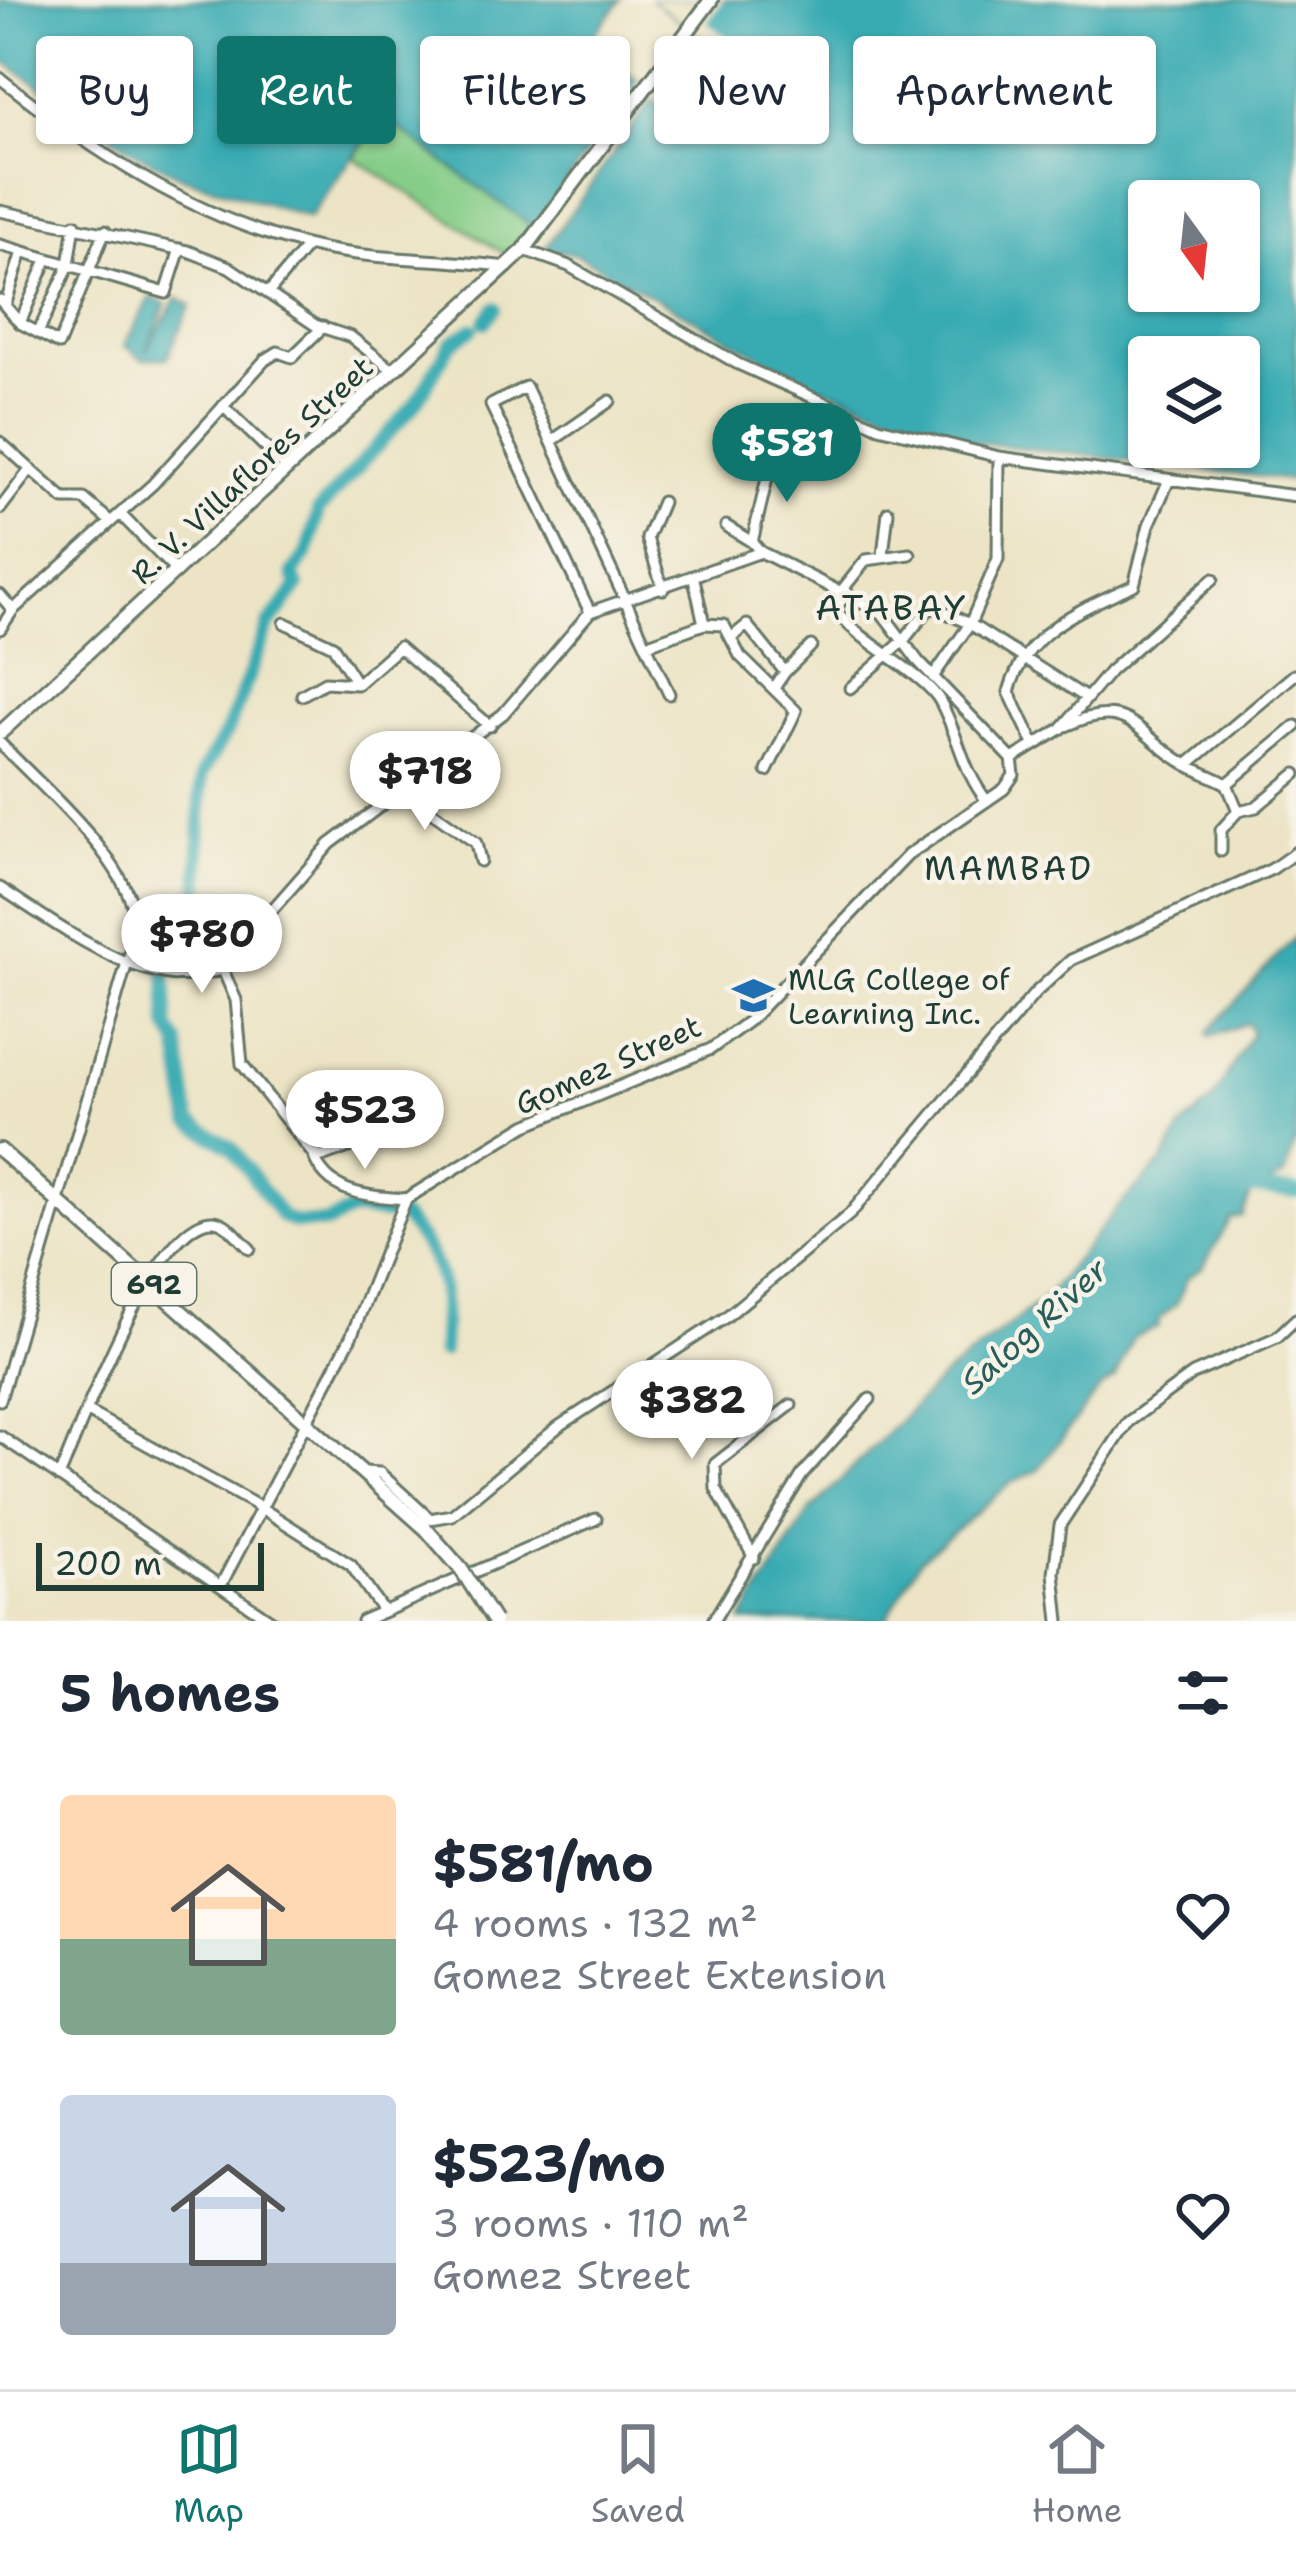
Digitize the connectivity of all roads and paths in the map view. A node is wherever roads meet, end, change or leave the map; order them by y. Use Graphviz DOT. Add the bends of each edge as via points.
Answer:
graph roads {
  1 [pos="711,0"];
  2 [pos="0,78"];
  3 [pos="0,211"];
  4 [pos="76,224"];
  5 [pos="105,231"];
  6 [pos="0,245"];
  7 [pos="530,245"];
  8 [pos="307,246"];
  9 [pos="180,249"];
  10 [pos="22,252"];
  11 [pos="46,262"];
  12 [pos="68,265"];
  13 [pos="508,266"];
  14 [pos="88,271"];
  15 [pos="270,291"];
  16 [pos="2,303"];
  17 [pos="20,323"];
  18 [pos="323,327"];
  19 [pos="38,333"];
  20 [pos="394,371"];
  21 [pos="610,401"];
  22 [pos="223,406"];
  23 [pos="552,441"];
  24 [pos="0,442"];
  25 [pos="999,457"];
  26 [pos="288,470"];
  27 [pos="769,470"];
  28 [pos="29,471"];
  29 [pos="1168,480"];
  30 [pos="1296,496"];
  31 [pos="662,502"];
  32 [pos="0,509"];
  33 [pos="888,512"];
  34 [pos="115,518"];
  35 [pos="726,526"];
  36 [pos="756,547"];
  37 [pos="910,554"];
  38 [pos="883,555"];
  39 [pos="177,572"];
  40 [pos="694,579"];
  41 [pos="1213,579"];
  42 [pos="663,589"];
  43 [pos="845,591"];
  44 [pos="0,596"];
  45 [pos="625,600"];
  46 [pos="14,610"];
  47 [pos="590,612"];
  48 [pos="285,623"];
  49 [pos="704,624"];
  50 [pos="970,624"];
  51 [pos="0,629"];
  52 [pos="731,638"];
  53 [pos="903,641"];
  54 [pos="648,644"];
  55 [pos="811,646"];
  56 [pos="886,657"];
  57 [pos="1021,660"];
  58 [pos="785,672"];
  59 [pos="1294,675"];
  60 [pos="933,676"];
  61 [pos="357,684"];
  62 [pos="774,688"];
  63 [pos="850,688"];
  64 [pos="670,694"];
  65 [pos="302,695"];
  66 [pos="1085,697"];
  67 [pos="490,726"];
  68 [pos="1296,726"];
  69 [pos="1061,728"];
  70 [pos="0,738"];
  71 [pos="1034,744"];
  72 [pos="1012,759"];
  73 [pos="1187,765"];
  74 [pos="766,771"];
  75 [pos="1296,774"];
  76 [pos="1228,784"];
  77 [pos="408,788"];
  78 [pos="987,801"];
  79 [pos="1238,811"];
  80 [pos="1220,851"];
  81 [pos="1296,852"];
  82 [pos="480,861"];
  83 [pos="0,888"];
  84 [pos="123,963"];
  85 [pos="222,968"];
  86 [pos="386,1133"];
  87 [pos="0,1150"];
  88 [pos="313,1154"];
  89 [pos="406,1199"];
  90 [pos="61,1202"];
  91 [pos="250,1249"];
  92 [pos="147,1278"];
  93 [pos="1296,1319"];
  94 [pos="870,1399"];
  95 [pos="0,1400"];
  96 [pos="791,1405"];
  97 [pos="88,1412"];
  98 [pos="306,1421"];
  99 [pos="0,1436"];
  100 [pos="365,1473"];
  101 [pos="59,1477"];
  102 [pos="258,1506"];
  103 [pos="596,1519"];
  104 [pos="754,1558"];
  105 [pos="220,1585"];
  106 [pos="383,1611"];
  107 [pos="272,1621"];
  108 [pos="362,1621"];
  109 [pos="494,1621"];
  110 [pos="713,1621"];
  111 [pos="1059,1621"];
  1 -- 7 [label="main road, R. V. Villaflores Street"];
  2 -- 8 [label="street" via="131,171"];
  3 -- 4 [label="street"];
  4 -- 5 [label="street"];
  4 -- 12 [label="street"];
  5 -- 9 [label="street"];
  5 -- 14 [label="street"];
  6 -- 10 [label="street"];
  7 -- 13 [label="main road, R. V. Villaflores Street"];
  7 -- 25 [label="street" via="738,364 838,411"];
  8 -- 13 [label="street"];
  8 -- 15 [label="street"];
  9 -- 14 [label="street" via="166,293"];
  9 -- 15 [label="street"];
  10 -- 11 [label="street"];
  10 -- 16 [label="street"];
  11 -- 12 [label="street"];
  11 -- 17 [label="street"];
  12 -- 14 [label="street"];
  12 -- 19 [label="street"];
  13 -- 20 [label="main road, R. V. Villaflores Street"];
  14 -- 19 [label="street" via="59,344"];
  15 -- 18 [label="street"];
  16 -- 17 [label="street"];
  17 -- 19 [label="street"];
  18 -- 20 [label="street"];
  18 -- 22 [label="street" via="292,357 278,352 265,360"];
  20 -- 26 [label="main road, R. V. Villaflores Street"];
  21 -- 23 [label="street"];
  22 -- 26 [label="street"];
  22 -- 34 [label="street"];
  23 -- 45 [label="street"];
  23 -- 47 [label="street" via="526,387 491,405"];
  24 -- 28 [label="street"];
  25 -- 29 [label="street"];
  25 -- 50 [label="street" via="998,560"];
  26 -- 39 [label="main road, R. V. Villaflores Street"];
  27 -- 36 [label="street"];
  28 -- 32 [label="street"];
  28 -- 34 [label="street" via="64,499 84,499"];
  29 -- 30 [label="street"];
  29 -- 57 [label="street" via="1134,584 1036,637"];
  31 -- 42 [label="street" via="647,538"];
  33 -- 38 [label="street"];
  34 -- 39 [label="street"];
  34 -- 46 [label="street"];
  35 -- 36 [label="street"];
  36 -- 40 [label="street"];
  36 -- 43 [label="street"];
  37 -- 38 [label="street"];
  38 -- 43 [label="street" via="855,568"];
  39 -- 70 [label="main road, R. V. Villaflores Street"];
  40 -- 42 [label="street"];
  40 -- 49 [label="street"];
  41 -- 66 [label="street"];
  42 -- 45 [label="street"];
  43 -- 53 [label="street" via="882,613"];
  43 -- 56 [label="street" via="835,610"];
  44 -- 46 [label="street"];
  45 -- 47 [label="street"];
  45 -- 54 [label="street"];
  46 -- 51 [label="street"];
  47 -- 67 [label="street"];
  48 -- 61 [label="street" via="333,646"];
  49 -- 52 [label="street" via="724,625"];
  49 -- 54 [label="street"];
  50 -- 53 [label="street" via="931,606"];
  50 -- 57 [label="street"];
  50 -- 60 [label="street"];
  52 -- 58 [label="street" via="747,625"];
  52 -- 62 [label="street"];
  53 -- 56 [label="street"];
  53 -- 60 [label="street"];
  54 -- 64 [label="street"];
  55 -- 58 [label="street"];
  56 -- 63 [label="street"];
  56 -- 78 [label="street" via="939,698 965,774"];
  57 -- 66 [label="street"];
  57 -- 71 [label="street" via="1009,692"];
  58 -- 62 [label="street"];
  59 -- 73 [label="street"];
  60 -- 72 [label="street"];
  61 -- 65 [label="street" via="325,682"];
  61 -- 67 [label="street" via="399,647"];
  62 -- 74 [label="street" via="795,714"];
  66 -- 69 [label="street"];
  67 -- 77 [label="street"];
  68 -- 76 [label="street"];
  69 -- 71 [label="street"];
  69 -- 73 [label="street" via="1094,715 1122,716"];
  70 -- 84 [label="street" via="130,889 137,928"];
  71 -- 72 [label="street"];
  72 -- 78 [label="street, Gomez Street" via="1014,775"];
  73 -- 76 [label="street"];
  75 -- 79 [label="street" via="1256,807"];
  76 -- 79 [label="street"];
  77 -- 82 [label="street" via="476,843"];
  77 -- 85 [label="street" via="330,844"];
  78 -- 89 [label="street, Gomez Street" via="908,856 750,1020 711,1049 526,1125"];
  79 -- 80 [label="street" via="1221,830"];
  81 -- 100 [label="street" via="1071,960 850,1214 726,1317 528,1448 452,1515 430,1519 380,1473"];
  83 -- 84 [label="street"];
  84 -- 85 [label="street" via="207,974"];
  84 -- 90 [label="street"];
  85 -- 88 [label="street" via="236,1000 242,1064"];
  86 -- 88 [label="street"];
  87 -- 90 [label="main road, 692"];
  88 -- 89 [label="street" via="340,1188"];
  89 -- 98 [label="street" via="351,1337"];
  90 -- 92 [label="main road, 692"];
  90 -- 95 [label="street"];
  91 -- 92 [label="street" via="210,1220 193,1227"];
  92 -- 97 [label="street"];
  92 -- 98 [label="main road, 692"];
  93 -- 111 [label="street" via="1277,1336 1193,1374 1128,1422 1060,1525"];
  94 -- 104 [label="street" via="802,1475"];
  96 -- 104 [label="street" via="715,1464 716,1489"];
  97 -- 101 [label="street"];
  97 -- 102 [label="street"];
  98 -- 100 [label="main road, 692"];
  98 -- 102 [label="street"];
  99 -- 101 [label="street"];
  100 -- 109 [label="main road, 692, bridge" via="426,1528"];
  101 -- 105 [label="street"];
  102 -- 105 [label="street"];
  102 -- 106 [label="street" via="351,1565"];
  103 -- 106 [label="street"];
  104 -- 110 [label="street"];
  105 -- 107 [label="street"];
  106 -- 108 [label="street"];
}
